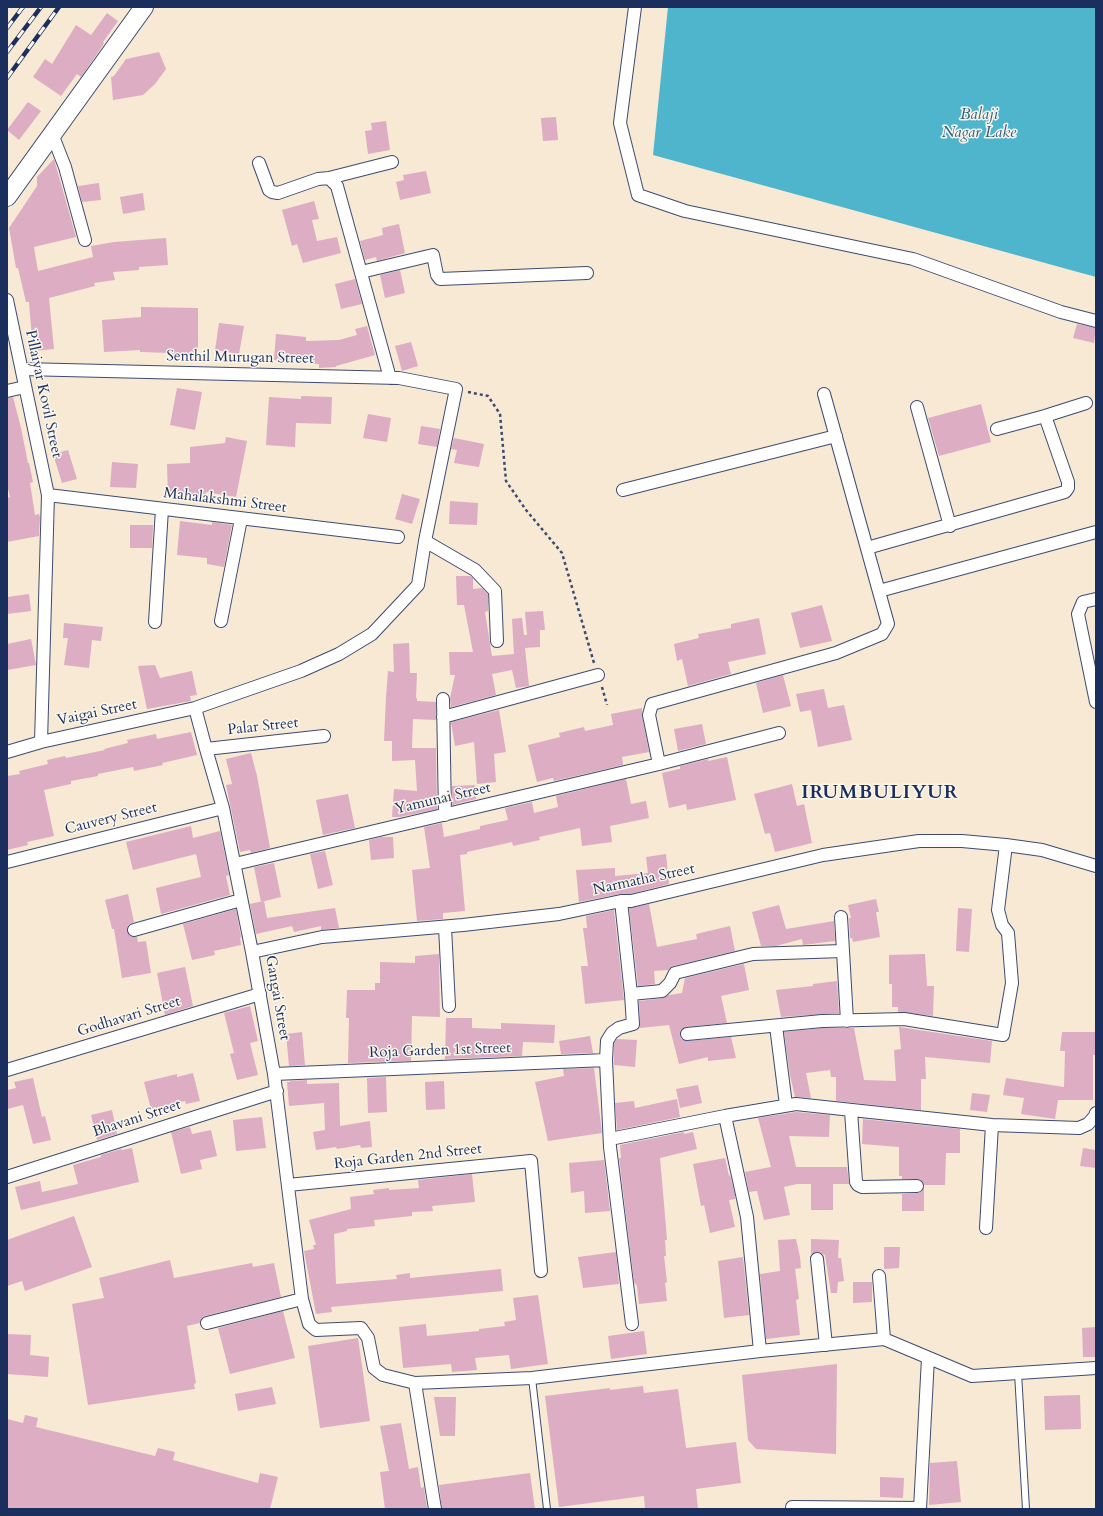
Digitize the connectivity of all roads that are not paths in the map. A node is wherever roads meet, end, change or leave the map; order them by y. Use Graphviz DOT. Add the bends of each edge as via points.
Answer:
graph roads {
  1 [pos="144,7"];
  2 [pos="635,7"];
  3 [pos="52,134"];
  4 [pos="392,162"];
  5 [pos="259,163"];
  6 [pos="329,178"];
  7 [pos="7,197"];
  8 [pos="85,240"];
  9 [pos="362,272"];
  10 [pos="587,273"];
  11 [pos="7,300"];
  12 [pos="1096,321"];
  13 [pos="22,370"];
  14 [pos="390,378"];
  15 [pos="26,387"];
  16 [pos="456,390"];
  17 [pos="7,391"];
  18 [pos="824,394"];
  19 [pos="1086,402"];
  20 [pos="916,407"];
  21 [pos="1045,416"];
  22 [pos="998,429"];
  23 [pos="836,436"];
  24 [pos="623,490"];
  25 [pos="48,495"];
  26 [pos="162,509"];
  27 [pos="241,519"];
  28 [pos="950,526"];
  29 [pos="1096,532"];
  30 [pos="398,537"];
  31 [pos="425,541"];
  32 [pos="867,548"];
  33 [pos="879,591"];
  34 [pos="1096,599"];
  35 [pos="220,621"];
  36 [pos="155,622"];
  37 [pos="497,641"];
  38 [pos="598,675"];
  39 [pos="443,699"];
  40 [pos="1096,702"];
  41 [pos="195,708"];
  42 [pos="443,718"];
  43 [pos="778,733"];
  44 [pos="324,736"];
  45 [pos="41,742"];
  46 [pos="206,749"];
  47 [pos="7,752"];
  48 [pos="659,764"];
  49 [pos="223,808"];
  50 [pos="445,815"];
  51 [pos="1006,845"];
  52 [pos="7,862"];
  53 [pos="235,864"];
  54 [pos="1096,866"];
  55 [pos="241,900"];
  56 [pos="621,901"];
  57 [pos="841,917"];
  58 [pos="445,927"];
  59 [pos="134,930"];
  60 [pos="843,951"];
  61 [pos="252,952"];
  62 [pos="260,994"];
  63 [pos="631,994"];
  64 [pos="449,1006"];
  65 [pos="847,1021"];
  66 [pos="776,1026"];
  67 [pos="687,1034"];
  68 [pos="606,1060"];
  69 [pos="7,1070"];
  70 [pos="274,1074"];
  71 [pos="277,1091"];
  72 [pos="786,1105"];
  73 [pos="851,1110"];
  74 [pos="1096,1113"];
  75 [pos="725,1116"];
  76 [pos="992,1125"];
  77 [pos="610,1139"];
  78 [pos="7,1177"];
  79 [pos="288,1185"];
  80 [pos="917,1186"];
  81 [pos="986,1228"];
  82 [pos="818,1259"];
  83 [pos="541,1271"];
  84 [pos="879,1276"];
  85 [pos="302,1299"];
  86 [pos="207,1323"];
  87 [pos="632,1324"];
  88 [pos="884,1339"];
  89 [pos="826,1345"];
  90 [pos="760,1351"];
  91 [pos="928,1358"];
  92 [pos="1096,1368"];
  93 [pos="1018,1373"];
  94 [pos="532,1378"];
  95 [pos="415,1382"];
  96 [pos="792,1508"];
  97 [pos="435,1509"];
  98 [pos="547,1509"];
  99 [pos="920,1509"];
  100 [pos="1026,1509"];
  1 -- 3 [label="street"];
  2 -- 12 [label="street" via="620,123 638,195 685,211 913,259 1061,312"];
  3 -- 7 [label="street"];
  3 -- 8 [label="street" via="65,167"];
  4 -- 6 [label="street"];
  5 -- 6 [label="street" via="272,192 278,193 318,179"];
  6 -- 9 [label="street" via="337,186"];
  9 -- 10 [label="street" via="433,255 440,279"];
  9 -- 14 [label="street"];
  11 -- 13 [label="street, Pillaiyar Kovil Street"];
  13 -- 14 [label="street, Senthil Murugan Street"];
  13 -- 15 [label="street, Pillaiyar Kovil Street"];
  14 -- 16 [label="street, Senthil Murugan Street"];
  15 -- 17 [label="street"];
  15 -- 25 [label="street, Pillaiyar Kovil Street"];
  16 -- 31 [label="street, Vaigai Street"];
  18 -- 23 [label="street"];
  19 -- 21 [label="street"];
  20 -- 28 [label="street"];
  21 -- 22 [label="street"];
  21 -- 28 [label="street" via="1068,488 1064,492"];
  23 -- 24 [label="street"];
  23 -- 32 [label="street"];
  25 -- 26 [label="street, Mahalakshmi Street"];
  25 -- 45 [label="street, Pillaiyar Kovil Street"];
  26 -- 27 [label="street, Mahalakshmi Street"];
  26 -- 36 [label="street"];
  27 -- 30 [label="street, Mahalakshmi Street"];
  27 -- 35 [label="street"];
  28 -- 32 [label="street"];
  29 -- 33 [label="street"];
  31 -- 37 [label="street" via="475,570 495,591"];
  31 -- 41 [label="street, Vaigai Street" via="418,585 372,634 339,654 301,671"];
  32 -- 33 [label="street"];
  33 -- 48 [label="street" via="888,624 882,634 836,653 652,704 649,715"];
  34 -- 40 [label="street" via="1083,602 1078,614"];
  38 -- 42 [label="street"];
  39 -- 42 [label="street"];
  41 -- 45 [label="street, Vaigai Street"];
  41 -- 46 [label="street, Gangai Street"];
  42 -- 50 [label="street"];
  43 -- 48 [label="street, Yamunai Street"];
  44 -- 46 [label="street, Palar Street"];
  45 -- 47 [label="street, Vaigai Street"];
  46 -- 49 [label="street, Gangai Street"];
  48 -- 50 [label="street, Yamunai Street"];
  49 -- 52 [label="street, Cauvery Street"];
  49 -- 53 [label="street, Gangai Street"];
  50 -- 53 [label="street, Yamunai Street"];
  51 -- 54 [label="street, Narmatha Street" via="1042,850"];
  51 -- 56 [label="street, Narmatha Street" via="919,841 823,854 631,901"];
  51 -- 65 [label="street" via="998,910 1002,925 1008,933 1012,984 1003,1035 904,1019"];
  53 -- 55 [label="street, Gangai Street"];
  55 -- 59 [label="street"];
  55 -- 61 [label="street, Gangai Street"];
  56 -- 58 [label="street, Narmatha Street" via="559,914"];
  56 -- 63 [label="street"];
  57 -- 60 [label="street"];
  58 -- 61 [label="street, Narmatha Street" via="322,937"];
  58 -- 64 [label="street"];
  60 -- 63 [label="street" via="753,954 675,974 662,991"];
  60 -- 65 [label="street"];
  61 -- 62 [label="street, Gangai Street"];
  62 -- 69 [label="street, Godhavari Street"];
  62 -- 70 [label="street, Gangai Street"];
  63 -- 68 [label="street" via="633,1024 612,1033 607,1041"];
  65 -- 66 [label="street"];
  66 -- 67 [label="street"];
  66 -- 72 [label="street"];
  68 -- 70 [label="street, Roja Garden 1st Street"];
  68 -- 77 [label="street"];
  70 -- 71 [label="street, Gangai Street"];
  71 -- 78 [label="street, Bhavani Street"];
  71 -- 79 [label="street, Gangai Street"];
  72 -- 73 [label="street"];
  72 -- 75 [label="street"];
  73 -- 76 [label="street"];
  73 -- 80 [label="street" via="858,1185"];
  74 -- 76 [label="street" via="1088,1124 1079,1128"];
  75 -- 77 [label="street"];
  75 -- 90 [label="street" via="747,1218"];
  76 -- 81 [label="street"];
  77 -- 87 [label="street"];
  79 -- 83 [label="street, Roja Garden 2nd Street" via="532,1161"];
  79 -- 85 [label="street, Gangai Street"];
  82 -- 89 [label="street"];
  84 -- 88 [label="street"];
  85 -- 86 [label="street"];
  85 -- 95 [label="street, Gangai Street" via="309,1324 316,1330 361,1328 368,1338 374,1368 383,1375"];
  88 -- 89 [label="street"];
  88 -- 91 [label="street"];
  89 -- 90 [label="street"];
  90 -- 94 [label="street"];
  91 -- 93 [label="street" via="972,1376"];
  91 -- 99 [label="street"];
  92 -- 93 [label="street"];
  93 -- 100 [label="lane"];
  94 -- 95 [label="street"];
  94 -- 98 [label="lane"];
  95 -- 97 [label="street"];
  96 -- 99 [label="street"];
}
